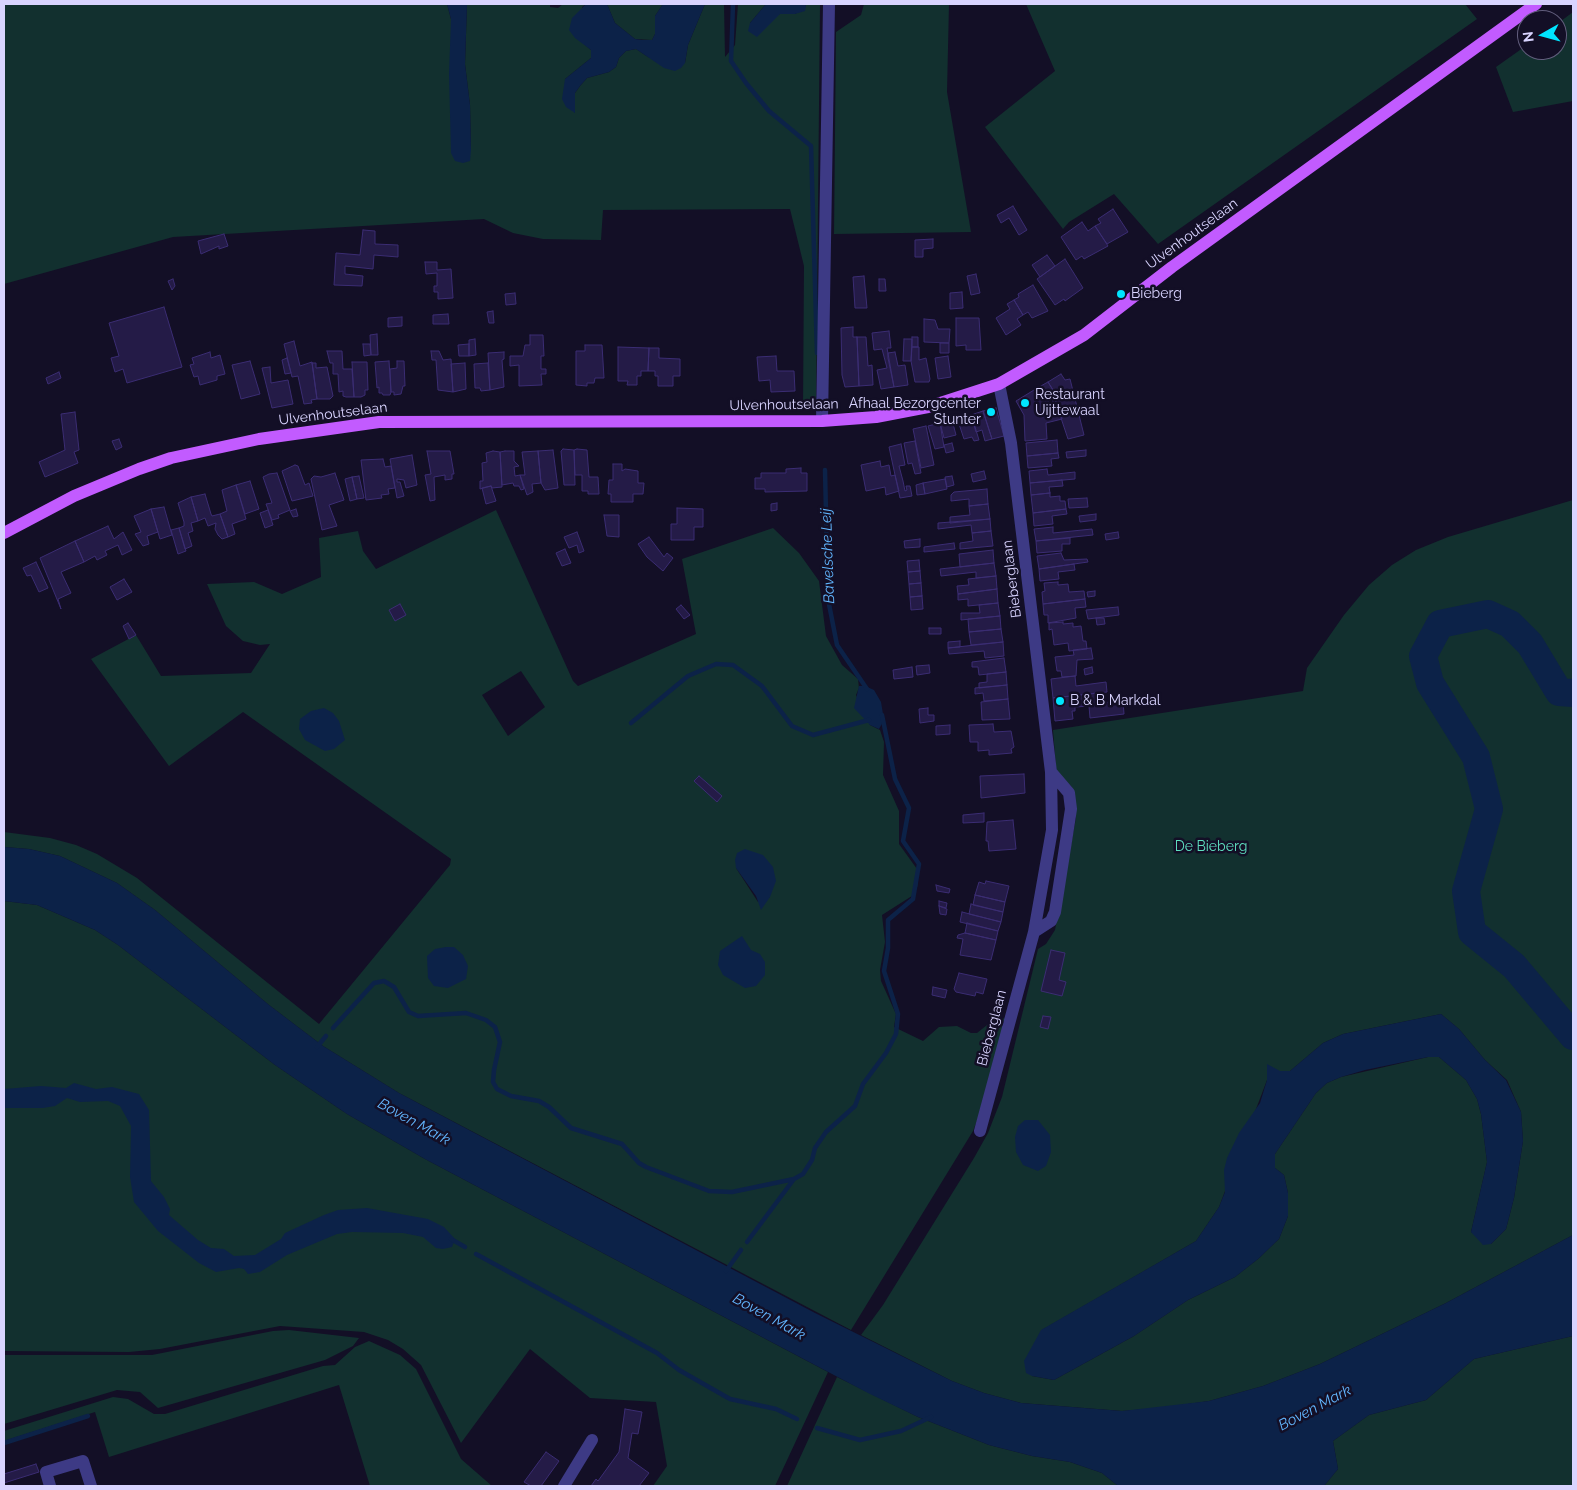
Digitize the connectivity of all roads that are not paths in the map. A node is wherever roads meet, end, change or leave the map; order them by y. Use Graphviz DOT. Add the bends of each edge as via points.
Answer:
graph roads {
  1 [pos="830,4"];
  2 [pos="1536,4"];
  3 [pos="999,384"];
  4 [pos="822,421"];
  5 [pos="4,533"];
  6 [pos="1050,772"];
  7 [pos="1034,932"];
  8 [pos="980,1131"];
  9 [pos="592,1440"];
  10 [pos="50,1486"];
  11 [pos="91,1486"];
  12 [pos="564,1486"];
  1 -- 4 [label="street"];
  2 -- 3 [label="main road, Ulvenhoutselaan" via="1172,267 1084,335"];
  3 -- 4 [label="main road, Ulvenhoutselaan" via="928,406 876,417"];
  3 -- 6 [label="street, Bieberglaan" via="1011,443"];
  4 -- 5 [label="main road, Ulvenhoutselaan" via="369,423 259,439 171,458 74,496"];
  6 -- 7 [label="street, Bieberglaan" via="1052,830"];
  6 -- 7 [label="street" via="1069,793 1070,809 1055,912 1051,921"];
  7 -- 8 [label="street, Bieberglaan"];
  9 -- 12 [label="street"];
  10 -- 11 [label="street" via="46,1472 82,1461"];
}
